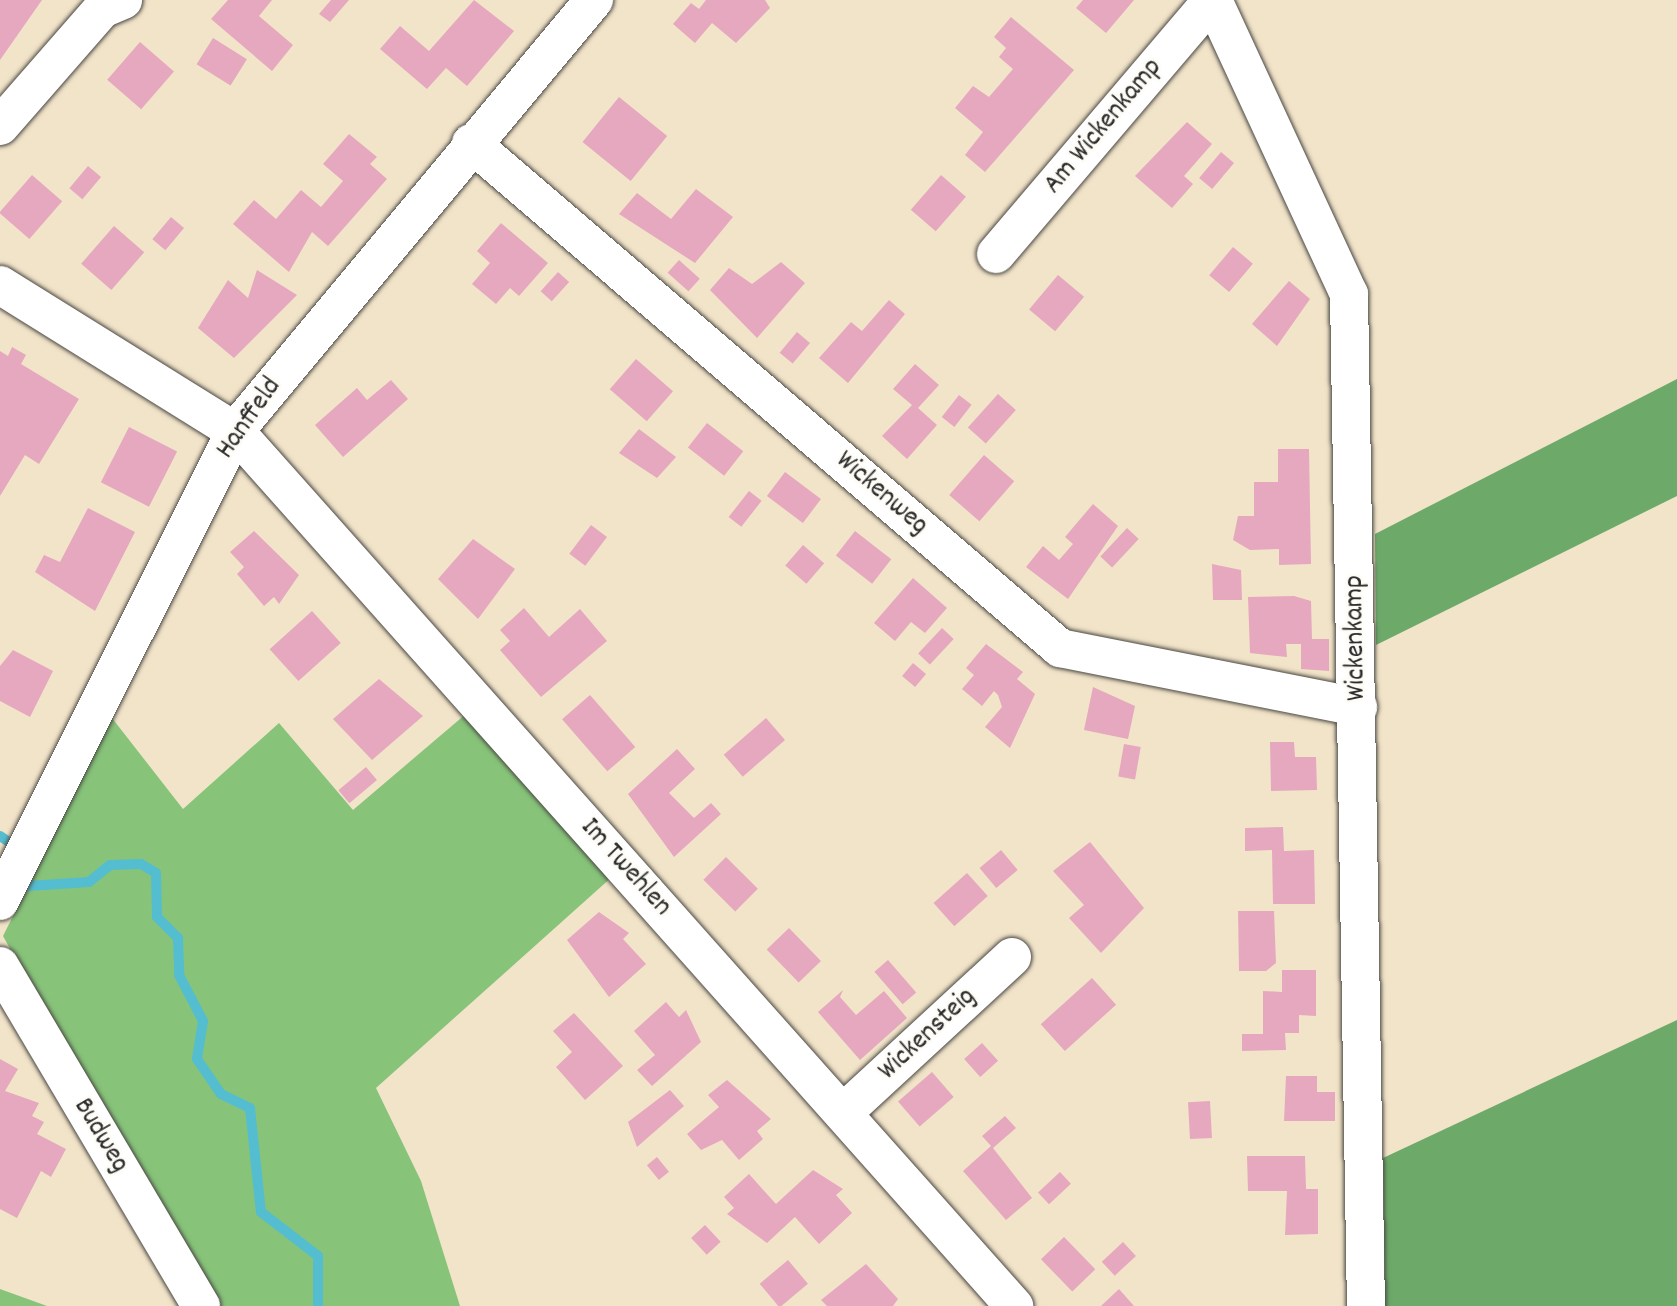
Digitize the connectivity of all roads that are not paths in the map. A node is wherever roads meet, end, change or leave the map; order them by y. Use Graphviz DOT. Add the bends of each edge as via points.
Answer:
graph roads {
  1 [pos="123,0"];
  2 [pos="594,0"];
  3 [pos="1212,0"];
  4 [pos="0,126"];
  5 [pos="471,143"];
  6 [pos="996,254"];
  7 [pos="0,285"];
  8 [pos="235,431"];
  9 [pos="1358,707"];
  10 [pos="0,901"];
  11 [pos="1012,957"];
  12 [pos="0,966"];
  13 [pos="843,1113"];
  14 [pos="201,1306"];
  15 [pos="1014,1306"];
  16 [pos="1366,1306"];
  1 -- 4 [label="street" via="102,9"];
  2 -- 5 [label="street, Hanffeld"];
  3 -- 6 [label="street, Am Wickenkamp"];
  3 -- 9 [label="street, Wickenkamp" via="1349,294"];
  5 -- 8 [label="street, Hanffeld"];
  5 -- 9 [label="street, Wickenweg" via="1060,648"];
  7 -- 8 [label="street, Im Twehlen"];
  8 -- 10 [label="street, Hanffeld"];
  8 -- 13 [label="street, Im Twehlen"];
  9 -- 16 [label="street, Wickenkamp"];
  11 -- 13 [label="street, Wickensteig"];
  12 -- 14 [label="street, Budweg"];
  13 -- 15 [label="street, Im Twehlen"];
}
